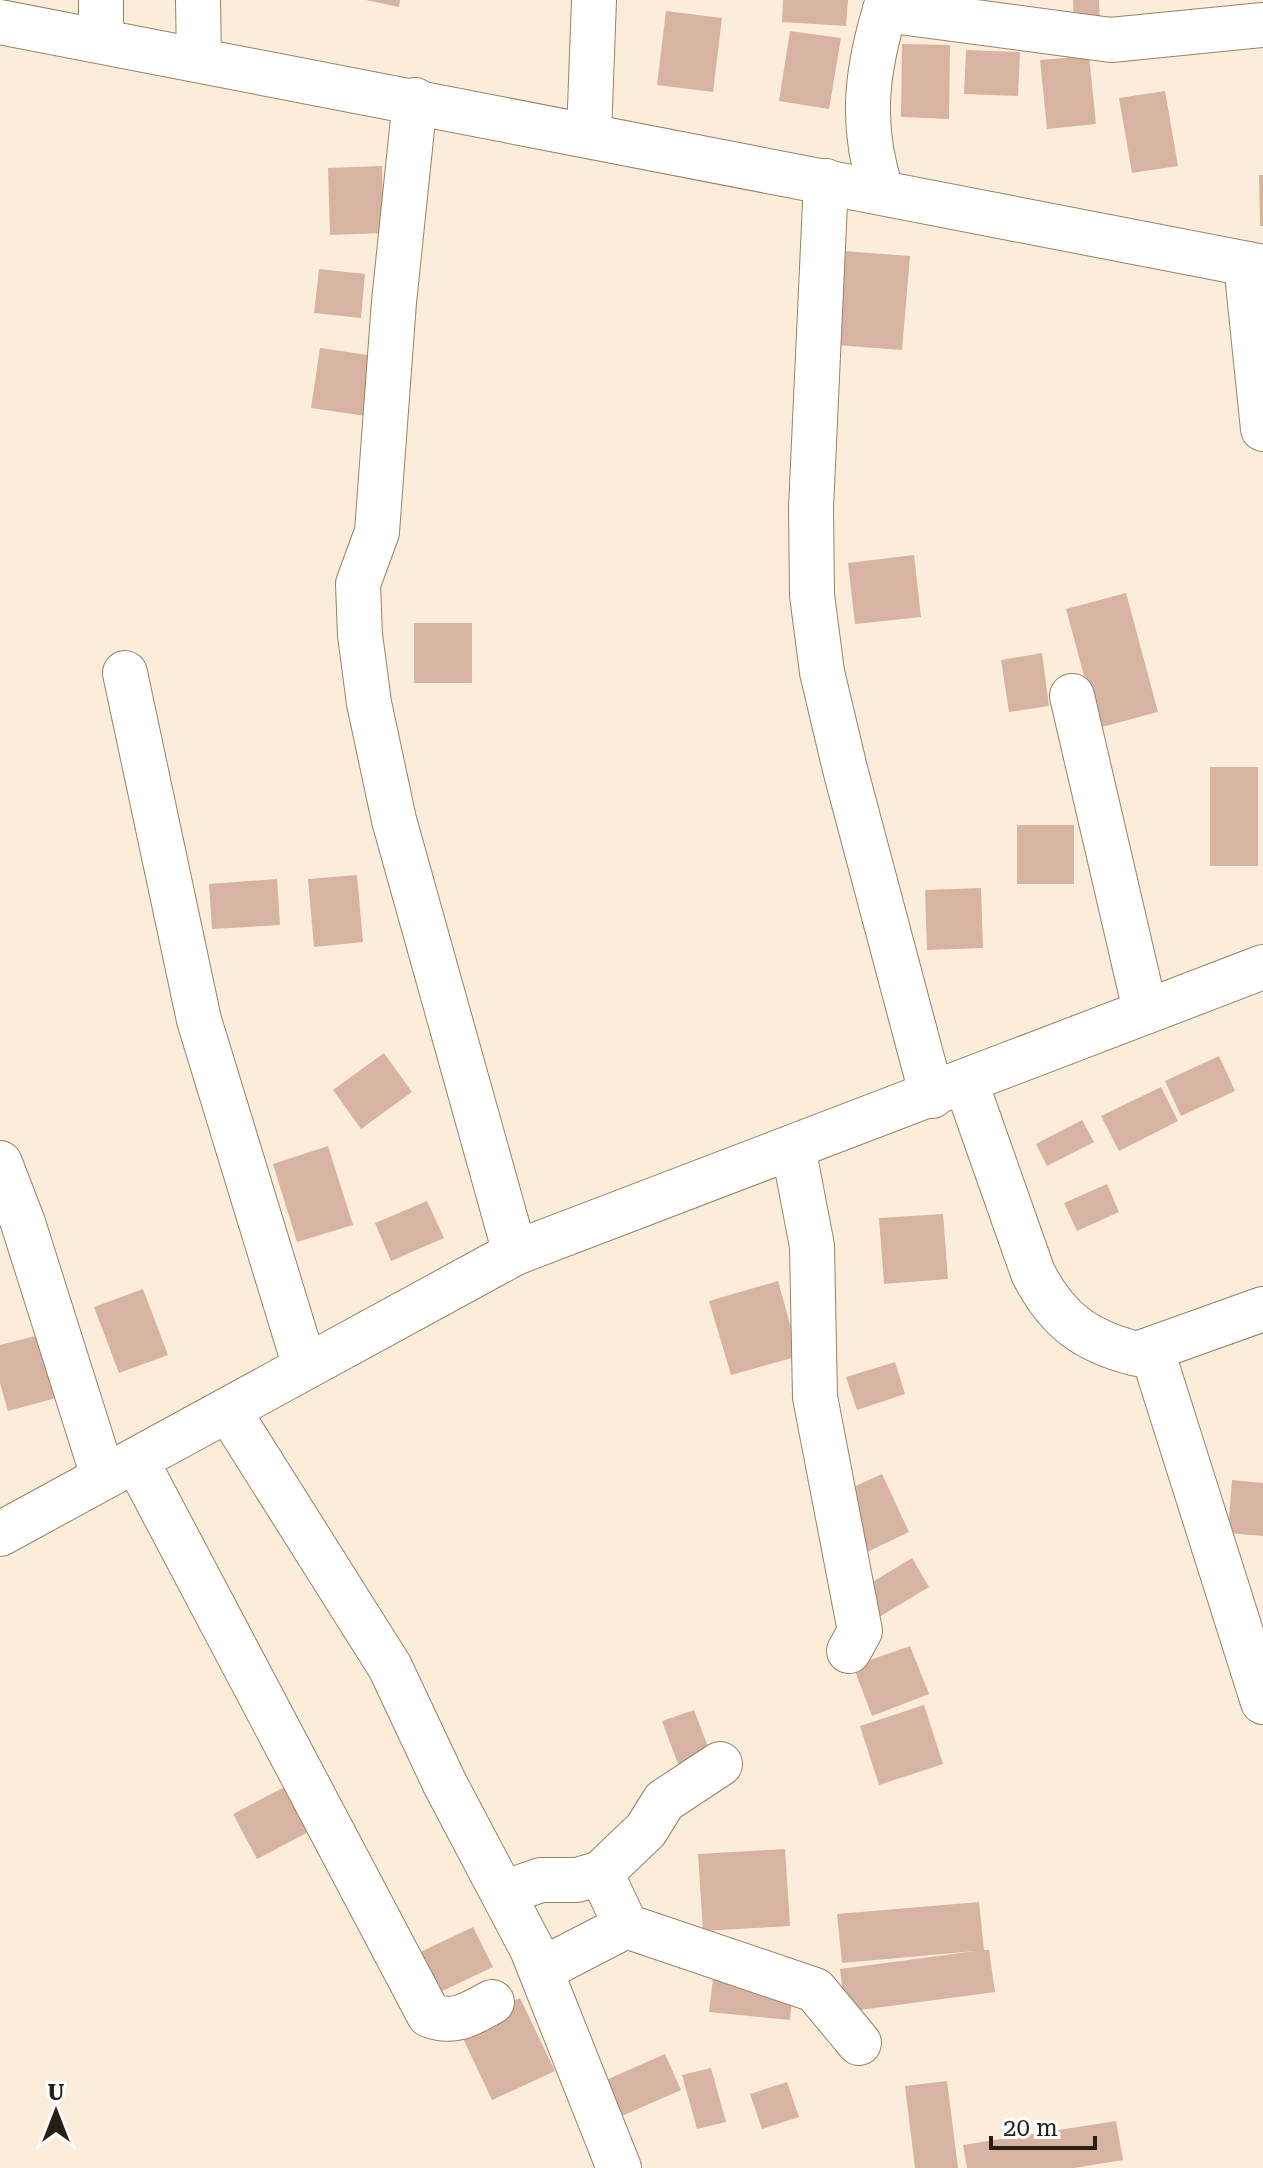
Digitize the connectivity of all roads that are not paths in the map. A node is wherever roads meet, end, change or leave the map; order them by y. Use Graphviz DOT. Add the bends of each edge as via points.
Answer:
graph roads {
  1 [pos="198,0"];
  2 [pos="594,0"];
  3 [pos="887,5"];
  4 [pos="101,20"];
  5 [pos="0,22"];
  6 [pos="1263,25"];
  7 [pos="199,58"];
  8 [pos="415,100"];
  9 [pos="589,135"];
  10 [pos="826,181"];
  11 [pos="881,190"];
  12 [pos="1255,266"];
  13 [pos="1263,429"];
  14 [pos="125,673"];
  15 [pos="1072,696"];
  16 [pos="1263,967"];
  17 [pos="1145,1010"];
  18 [pos="949,1090"];
  19 [pos="793,1147"];
  20 [pos="0,1163"];
  21 [pos="515,1253"];
  22 [pos="1263,1309"];
  23 [pos="1152,1351"];
  24 [pos="305,1367"];
  25 [pos="228,1410"];
  26 [pos="120,1469"];
  27 [pos="0,1534"];
  28 [pos="849,1651"];
  29 [pos="1263,1702"];
  30 [pos="720,1764"];
  31 [pos="601,1873"];
  32 [pos="503,1893"];
  33 [pos="626,1926"];
  34 [pos="541,1970"];
  35 [pos="492,2002"];
  36 [pos="859,2043"];
  37 [pos="619,2168"];
  1 -- 7 [label="street"];
  2 -- 9 [label="street"];
  3 -- 6 [label="street" via="1111,40"];
  3 -- 11 [label="street" via="870,73 867,112 867,142"];
  4 -- 5 [label="street"];
  4 -- 7 [label="street"];
  7 -- 8 [label="street"];
  8 -- 9 [label="street"];
  8 -- 21 [label="street" via="377,532 358,584 360,635 394,820"];
  9 -- 10 [label="street"];
  10 -- 11 [label="street"];
  10 -- 18 [label="street" via="811,508 812,595 822,672 841,755"];
  11 -- 12 [label="street"];
  12 -- 13 [label="street"];
  14 -- 24 [label="street" via="199,1020"];
  15 -- 17 [label="street"];
  16 -- 17 [label="street"];
  17 -- 18 [label="street"];
  18 -- 19 [label="street"];
  18 -- 23 [label="street" via="1047,1301 1061,1318 1107,1344 1137,1354"];
  19 -- 21 [label="street"];
  19 -- 28 [label="street" via="812,1246 815,1397 860,1631"];
  20 -- 26 [label="street"];
  21 -- 24 [label="street"];
  22 -- 23 [label="street"];
  23 -- 29 [label="street"];
  24 -- 25 [label="street"];
  25 -- 26 [label="street"];
  25 -- 32 [label="street" via="390,1667"];
  26 -- 27 [label="street"];
  26 -- 35 [label="street" via="429,2015 459,2020"];
  30 -- 31 [label="street" via="664,1801 646,1830"];
  31 -- 32 [label="street" via="577,1880 541,1880"];
  31 -- 33 [label="street"];
  32 -- 34 [label="street"];
  33 -- 34 [label="street"];
  33 -- 36 [label="street" via="815,1990"];
  34 -- 37 [label="street"];
}
